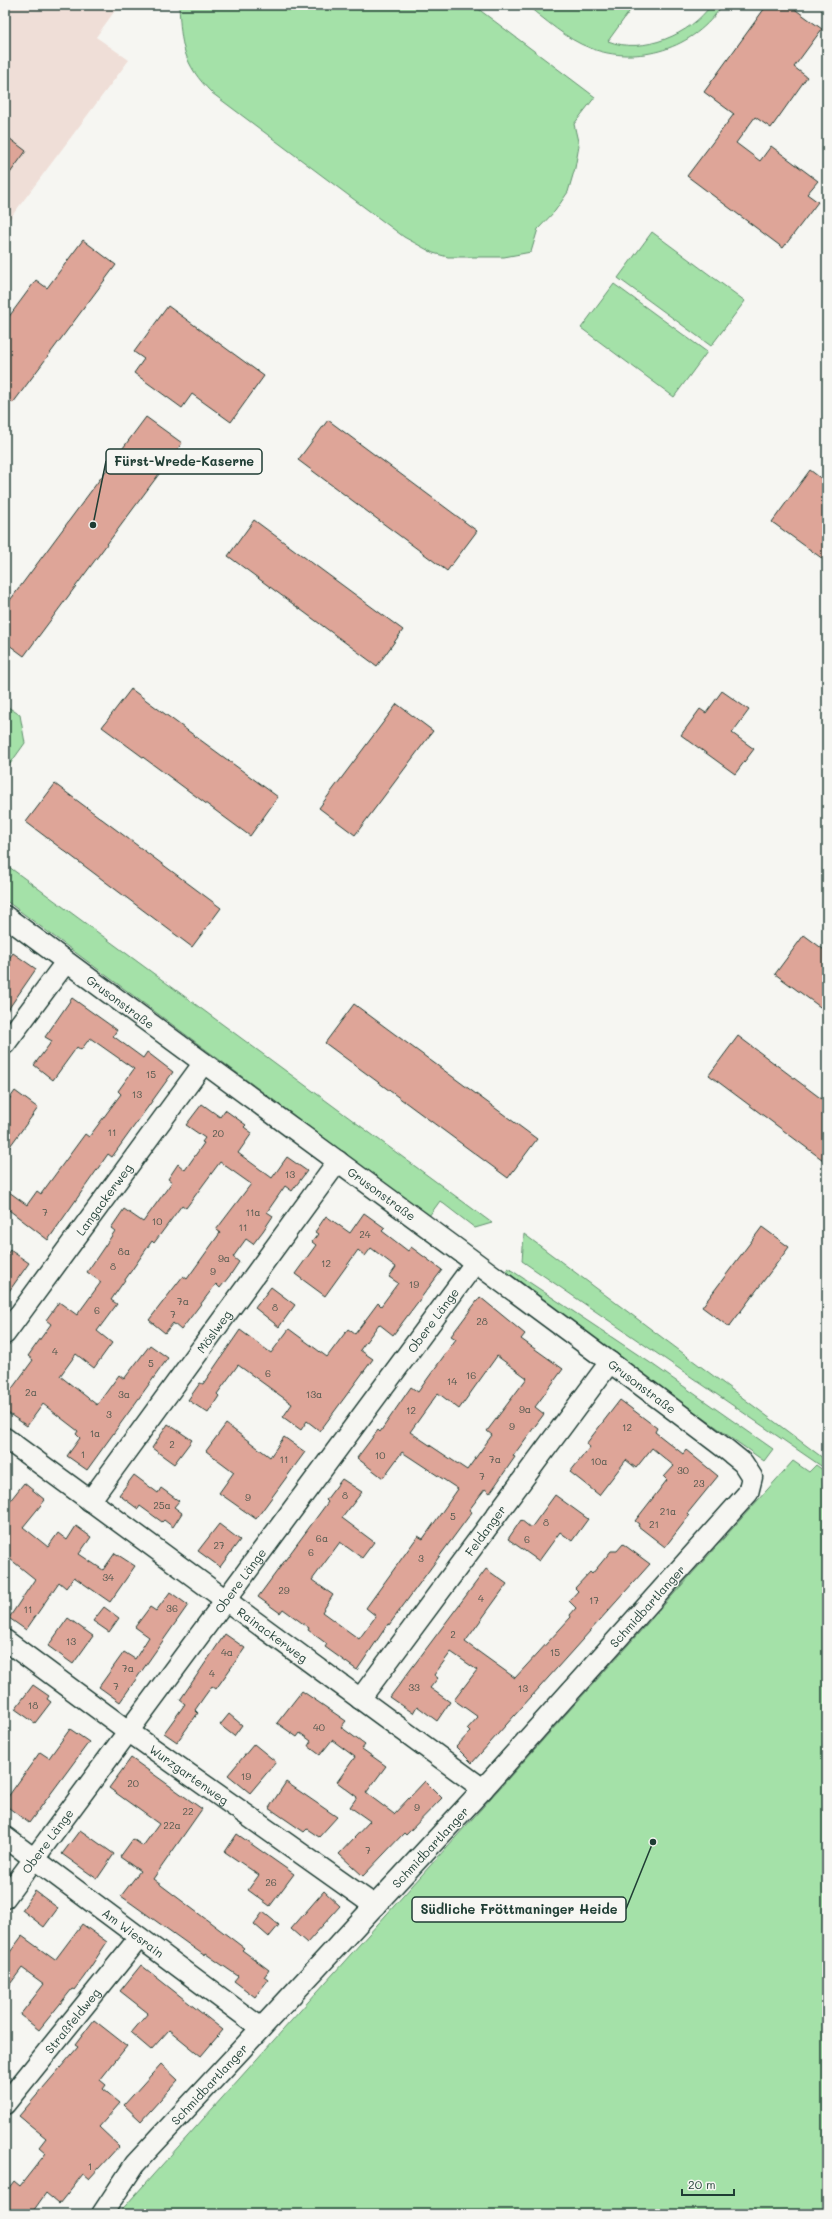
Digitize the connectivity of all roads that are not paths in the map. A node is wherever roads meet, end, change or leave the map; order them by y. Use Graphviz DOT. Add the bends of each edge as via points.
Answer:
graph roads {
  1 [pos="5,916"];
  2 [pos="66,962"];
  3 [pos="5,1044"];
  4 [pos="204,1064"];
  5 [pos="338,1161"];
  6 [pos="475,1263"];
  7 [pos="5,1334"];
  8 [pos="610,1362"];
  9 [pos="7,1442"];
  10 [pos="752,1477"];
  11 [pos="90,1501"];
  12 [pos="224,1601"];
  13 [pos="5,1640"];
  14 [pos="360,1699"];
  15 [pos="128,1731"];
  16 [pos="482,1789"];
  17 [pos="5,1837"];
  18 [pos="34,1858"];
  19 [pos="5,1898"];
  20 [pos="375,1906"];
  21 [pos="140,1938"];
  22 [pos="261,2028"];
  23 [pos="5,2104"];
  24 [pos="102,2214"];
  1 -- 2 [label="street, Grusonstraße"];
  2 -- 3 [label="street"];
  2 -- 4 [label="street, Grusonstraße"];
  4 -- 5 [label="street, Grusonstraße"];
  4 -- 7 [label="street, Langackerweg"];
  5 -- 6 [label="street, Grusonstraße"];
  5 -- 11 [label="street, Möslweg"];
  6 -- 8 [label="street, Grusonstraße"];
  6 -- 12 [label="street, Obere Länge"];
  8 -- 10 [label="street, Grusonstraße" via="727,1450 743,1463"];
  8 -- 14 [label="street, Feldanger"];
  9 -- 11 [label="street, Rainackerweg"];
  10 -- 16 [label="street, Schmidbartlanger" via="748,1493"];
  11 -- 12 [label="street, Rainackerweg"];
  12 -- 14 [label="street, Rainackerweg"];
  12 -- 15 [label="street, Obere Länge"];
  13 -- 15 [label="street, Wurzgartenweg"];
  14 -- 16 [label="street, Rainackerweg"];
  15 -- 18 [label="street, Obere Länge"];
  15 -- 20 [label="street, Wurzgartenweg"];
  16 -- 20 [label="street, Schmidbartlanger"];
  17 -- 18 [label="street, Am Wiesrain"];
  18 -- 19 [label="street, Obere Länge"];
  18 -- 21 [label="street, Am Wiesrain"];
  20 -- 22 [label="street, Schmidbartlanger"];
  21 -- 22 [label="street, Am Wiesrain"];
  21 -- 23 [label="street, Straßfeldweg"];
  22 -- 24 [label="street, Schmidbartlanger" via="135,2164"];
}
